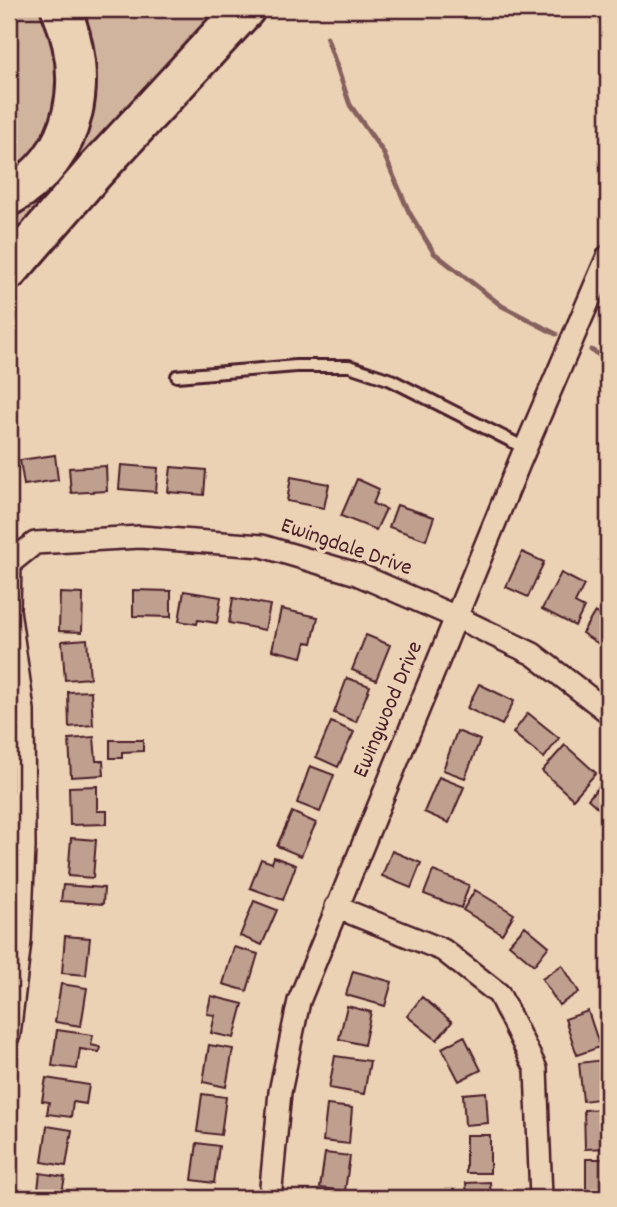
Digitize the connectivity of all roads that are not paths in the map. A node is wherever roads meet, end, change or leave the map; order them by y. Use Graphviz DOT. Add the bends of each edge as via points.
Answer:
graph roads {
  1 [pos="61,9"];
  2 [pos="245,9"];
  3 [pos="9,196"];
  4 [pos="608,256"];
  5 [pos="9,270"];
  6 [pos="177,376"];
  7 [pos="525,448"];
  8 [pos="9,609"];
  9 [pos="456,617"];
  10 [pos="608,712"];
  11 [pos="336,907"];
  12 [pos="9,1035"];
  13 [pos="270,1198"];
  14 [pos="541,1198"];
  1 -- 3 [label="highway" via="74,59 77,88 73,116 52,159"];
  2 -- 5 [label="highway"];
  4 -- 7 [label="street, Ewingwood Drive"];
  6 -- 7 [label="lane" via="349,366 391,380"];
  7 -- 9 [label="street, Ewingwood Drive"];
  8 -- 9 [label="street, Ewingdale Drive" via="10,563 35,543 141,537 262,547 357,575"];
  8 -- 12 [label="street" via="23,710 24,847"];
  9 -- 10 [label="street, Ewingdale Drive" via="533,654"];
  9 -- 11 [label="street, Ewingwood Drive"];
  11 -- 13 [label="street, Ewingwood Drive" via="299,1001 281,1092"];
  11 -- 14 [label="street" via="443,950 499,994 536,1069"];
}
